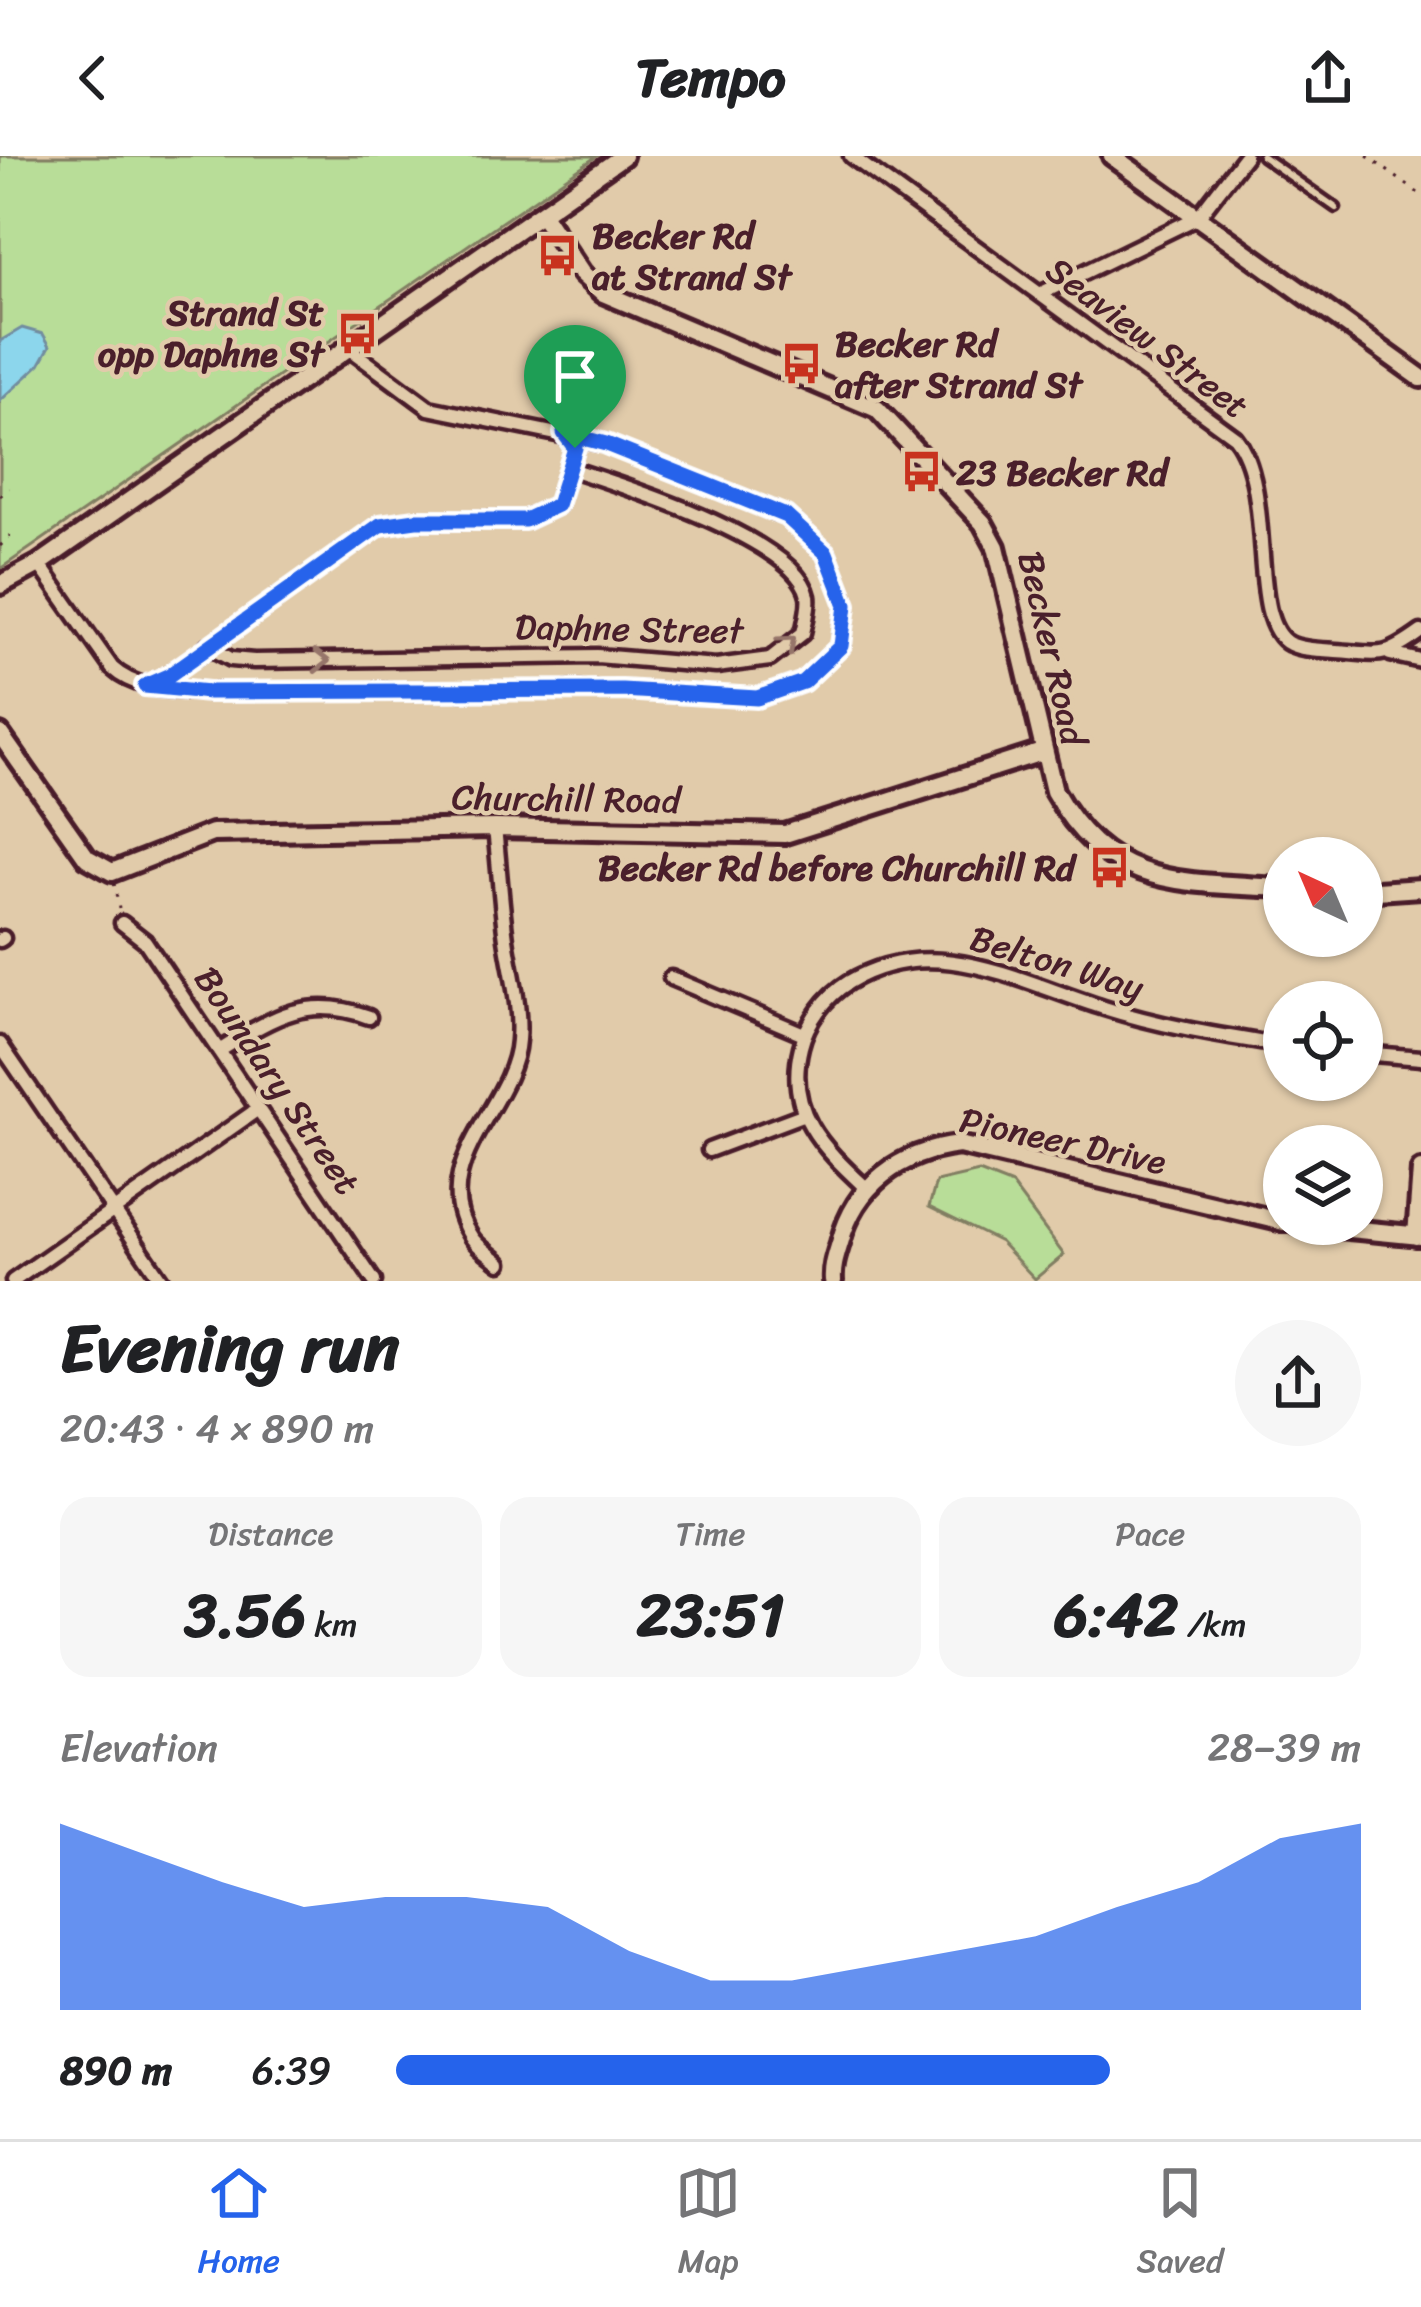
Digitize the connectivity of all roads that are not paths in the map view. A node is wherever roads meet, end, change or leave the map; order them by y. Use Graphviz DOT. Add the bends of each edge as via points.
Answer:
graph roads {
  1 [pos="623,156"];
  2 [pos="851,156"];
  3 [pos="1112,156"];
  4 [pos="1245,156"];
  5 [pos="1262,156"];
  6 [pos="1336,208"];
  7 [pos="542,214"];
  8 [pos="1198,218"];
  9 [pos="1042,293"];
  10 [pos="348,348"];
  11 [pos="1421,378"];
  12 [pos="564,433"];
  13 [pos="571,470"];
  14 [pos="39,564"];
  15 [pos="0,585"];
  16 [pos="1421,632"];
  17 [pos="207,646"];
  18 [pos="1390,654"];
  19 [pos="1421,661"];
  20 [pos="145,686"];
  21 [pos="0,734"];
  22 [pos="1042,752"];
  23 [pos="496,828"];
  24 [pos="1263,887"];
  25 [pos="1421,888"];
  26 [pos="1383,891"];
  27 [pos="122,922"];
  28 [pos="671,978"];
  29 [pos="369,1017"];
  30 [pos="804,1034"];
  31 [pos="0,1043"];
  32 [pos="1263,1043"];
  33 [pos="219,1051"];
  34 [pos="1383,1055"];
  35 [pos="1421,1058"];
  36 [pos="5,1063"];
  37 [pos="258,1109"];
  38 [pos="802,1115"];
  39 [pos="710,1150"];
  40 [pos="1421,1170"];
  41 [pos="866,1187"];
  42 [pos="114,1210"];
  43 [pos="1263,1217"];
  44 [pos="1383,1232"];
  45 [pos="1419,1236"];
  46 [pos="500,1262"];
  47 [pos="13,1281"];
  48 [pos="162,1281"];
  49 [pos="374,1281"];
  50 [pos="833,1281"];
  1 -- 7 [label="street"];
  2 -- 9 [label="street, Seaview Street"];
  3 -- 8 [label="street"];
  4 -- 8 [label="street"];
  5 -- 6 [label="lane"];
  7 -- 10 [label="street"];
  7 -- 22 [label="street, Becker Road" via="603,293 867,402 904,434 992,536"];
  8 -- 9 [label="street"];
  8 -- 11 [label="street"];
  9 -- 18 [label="street, Seaview Street" via="1217,420 1245,450 1258,491 1266,607 1282,637 1316,650"];
  10 -- 12 [label="street, Daphne Street" via="429,409"];
  10 -- 14 [label="street"];
  12 -- 13 [label="street" via="575,448"];
  12 -- 20 [label="street, Daphne Street" via="786,516 826,553 846,605 841,646 803,682 757,698"];
  13 -- 17 [label="street" via="557,505 525,520 380,525"];
  17 -- 13 [label="street, Daphne Street, one-way" via="254,661 597,656 716,666 770,659 803,633 808,597 794,571 760,542"];
  14 -- 15 [label="street"];
  14 -- 20 [label="street" via="112,668"];
  16 -- 18 [label="street"];
  17 -- 20 [label="street"];
  18 -- 19 [label="street"];
  21 -- 23 [label="street, Churchill Road" via="87,858 112,872 212,833"];
  22 -- 23 [label="street, Churchill Road" via="785,834"];
  22 -- 24 [label="street, Becker Road" via="1065,811 1128,866 1174,881"];
  23 -- 46 [label="street" via="518,1047 459,1176 472,1239"];
  25 -- 26 [label="street"];
  27 -- 33 [label="street, Boundary Street" via="145,941"];
  28 -- 30 [label="street"];
  29 -- 33 [label="street" via="337,1006 300,1009"];
  30 -- 32 [label="street, Belton Way" via="838,989 863,974 935,958 974,963 1174,1028"];
  30 -- 38 [label="street" via="796,1088"];
  31 -- 36 [label="street"];
  33 -- 37 [label="street, Boundary Street"];
  34 -- 35 [label="street"];
  36 -- 42 [label="street"];
  37 -- 42 [label="street"];
  37 -- 49 [label="street, Boundary Street"];
  38 -- 39 [label="street"];
  38 -- 41 [label="street"];
  40 -- 45 [label="street"];
  41 -- 43 [label="street, Pioneer Drive" via="926,1149 959,1145"];
  41 -- 50 [label="street" via="845,1222"];
  42 -- 47 [label="street"];
  42 -- 48 [label="street"];
  44 -- 45 [label="street"];
}
